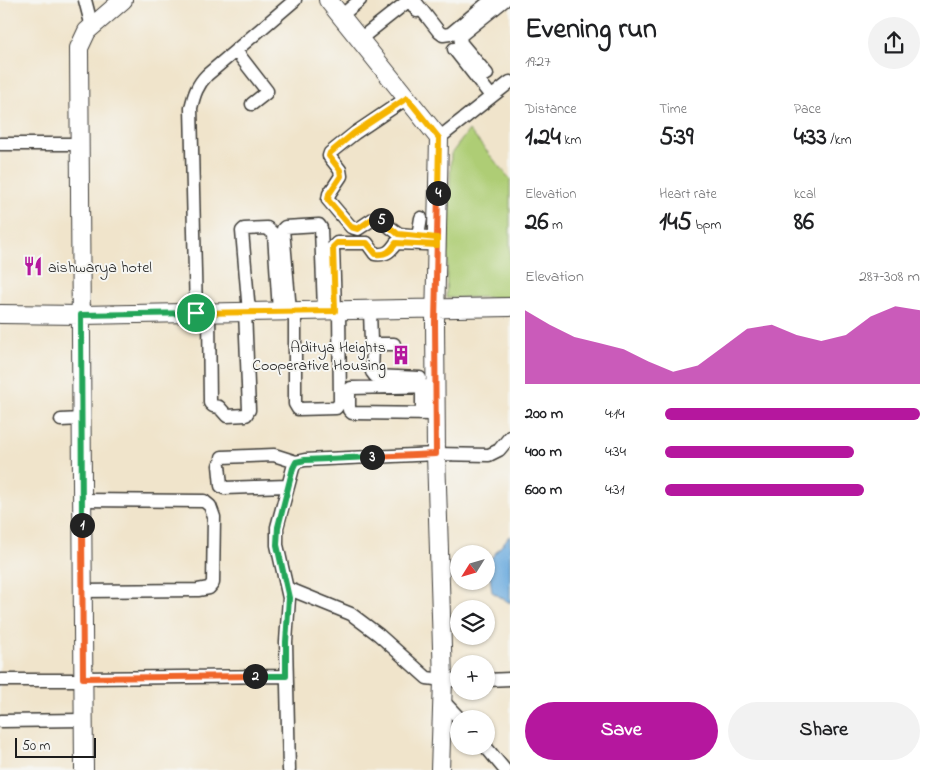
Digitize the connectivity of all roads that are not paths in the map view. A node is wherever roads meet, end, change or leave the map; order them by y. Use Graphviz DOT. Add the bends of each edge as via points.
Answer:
graph roads {
  1 [pos="85,0"];
  2 [pos="123,0"];
  3 [pos="295,0"];
  4 [pos="353,0"];
  5 [pos="360,0"];
  6 [pos="400,0"];
  7 [pos="414,0"];
  8 [pos="491,0"];
  9 [pos="504,0"];
  10 [pos="336,9"];
  11 [pos="426,22"];
  12 [pos="92,26"];
  13 [pos="358,37"];
  14 [pos="454,49"];
  15 [pos="236,51"];
  16 [pos="487,74"];
  17 [pos="510,82"];
  18 [pos="491,96"];
  19 [pos="407,98"];
  20 [pos="252,104"];
  21 [pos="439,138"];
  22 [pos="0,144"];
  23 [pos="80,144"];
  24 [pos="421,218"];
  25 [pos="418,236"];
  26 [pos="437,241"];
  27 [pos="510,307"];
  28 [pos="435,308"];
  29 [pos="332,310"];
  30 [pos="370,310"];
  31 [pos="288,311"];
  32 [pos="247,312"];
  33 [pos="203,313"];
  34 [pos="0,314"];
  35 [pos="81,315"];
  36 [pos="371,342"];
  37 [pos="394,344"];
  38 [pos="431,383"];
  39 [pos="429,414"];
  40 [pos="82,419"];
  41 [pos="61,420"];
  42 [pos="510,437"];
  43 [pos="436,454"];
  44 [pos="296,462"];
  45 [pos="288,486"];
  46 [pos="82,500"];
  47 [pos="287,588"];
  48 [pos="82,591"];
  49 [pos="450,665"];
  50 [pos="286,676"];
  51 [pos="83,679"];
  52 [pos="510,679"];
  53 [pos="1,680"];
  54 [pos="450,680"];
  55 [pos="495,680"];
  56 [pos="450,682"];
  57 [pos="442,700"];
  58 [pos="451,710"];
  59 [pos="84,722"];
  60 [pos="3,723"];
  61 [pos="492,755"];
  62 [pos="285,769"];
  63 [pos="84,770"];
  64 [pos="440,770"];
  65 [pos="505,770"];
  1 -- 12 [label="street"];
  2 -- 12 [label="street"];
  3 -- 15 [label="street"];
  4 -- 10 [label="street"];
  5 -- 10 [label="street"];
  6 -- 13 [label="street"];
  7 -- 8 [label="street" via="439,32 446,36"];
  9 -- 16 [label="street" via="460,36 461,43"];
  10 -- 13 [label="street"];
  11 -- 13 [label="street" via="408,1"];
  12 -- 23 [label="street" via="79,48"];
  13 -- 19 [label="street"];
  14 -- 18 [label="street"];
  15 -- 20 [label="street" via="266,91"];
  15 -- 33 [label="street" via="201,81 191,108"];
  17 -- 18 [label="street"];
  18 -- 21 [label="street"];
  19 -- 21 [label="street"];
  19 -- 25 [label="street" via="330,153 341,176 328,200 351,227 358,229 378,218 398,234"];
  21 -- 26 [label="street"];
  22 -- 23 [label="street"];
  23 -- 35 [label="street"];
  24 -- 25 [label="street"];
  25 -- 26 [label="street"];
  26 -- 28 [label="street"];
  26 -- 29 [label="street" via="396,243 382,255 376,254 367,243 337,243 333,247"];
  27 -- 28 [label="street"];
  28 -- 30 [label="street"];
  28 -- 38 [label="street"];
  29 -- 30 [label="street"];
  29 -- 31 [label="street"];
  29 -- 31 [label="street" via="319,225 284,229"];
  29 -- 31 [label="street" via="340,403 336,408 298,409"];
  30 -- 36 [label="street"];
  31 -- 32 [label="street"];
  31 -- 32 [label="street" via="274,234 267,228 242,230"];
  32 -- 33 [label="street"];
  32 -- 33 [label="street" via="249,410 246,415 227,416 210,403"];
  33 -- 35 [label="street"];
  34 -- 35 [label="street"];
  35 -- 40 [label="street"];
  37 -- 38 [label="street" via="373,346 372,372 375,376"];
  38 -- 39 [label="street"];
  38 -- 39 [label="street" via="349,390 349,410 352,413"];
  39 -- 43 [label="street"];
  40 -- 41 [label="street"];
  40 -- 46 [label="street"];
  42 -- 43 [label="street" via="499,450 489,455"];
  43 -- 44 [label="street"];
  43 -- 49 [label="street"];
  44 -- 45 [label="street"];
  44 -- 45 [label="street" via="274,455 220,461 220,486 224,488"];
  45 -- 47 [label="street" via="277,536"];
  46 -- 48 [label="street"];
  46 -- 48 [label="street" via="204,501 214,517 213,583 209,588"];
  47 -- 50 [label="street"];
  47 -- 54 [label="street" via="351,614 427,678"];
  48 -- 51 [label="street"];
  50 -- 51 [label="street"];
  50 -- 62 [label="street"];
  51 -- 53 [label="street"];
  51 -- 59 [label="street"];
  52 -- 55 [label="street"];
  56 -- 57 [label="street"];
  57 -- 58 [label="street"];
  57 -- 64 [label="street"];
  59 -- 60 [label="street"];
  59 -- 63 [label="street"];
  61 -- 65 [label="street"];
}
